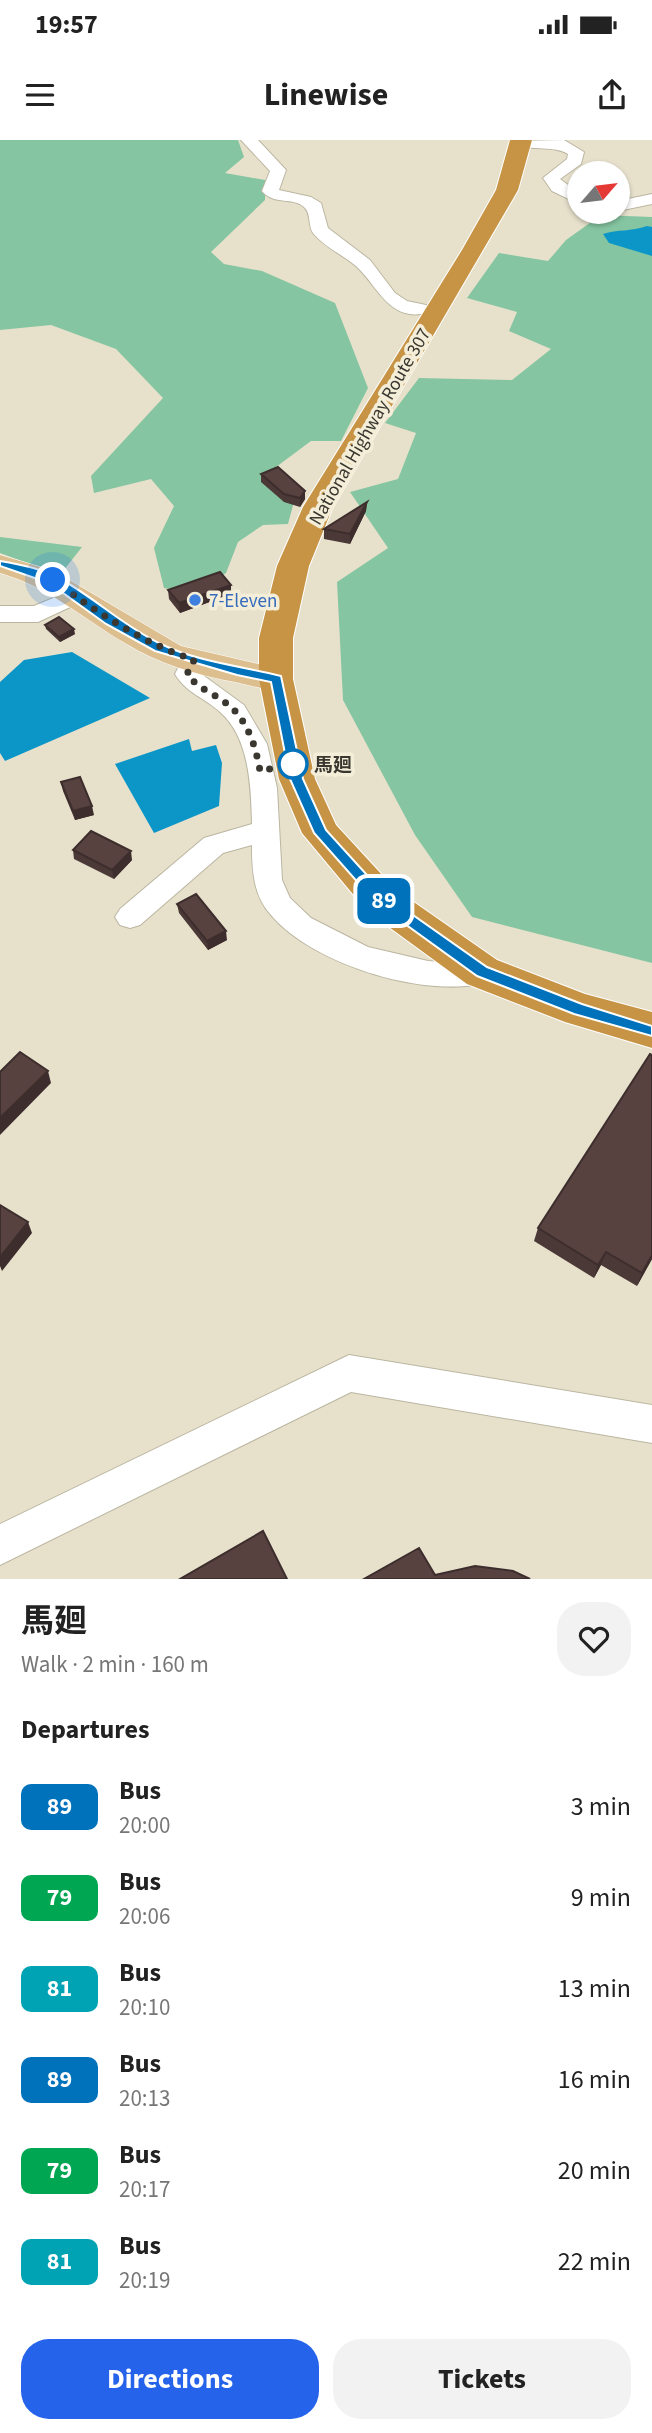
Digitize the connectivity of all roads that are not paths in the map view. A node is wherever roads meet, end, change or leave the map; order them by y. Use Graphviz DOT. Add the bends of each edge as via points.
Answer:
graph roads {
  1 [pos="249,140"];
  2 [pos="520,141"];
  3 [pos="575,161"];
  4 [pos="567,167"];
  5 [pos="567,193"];
  6 [pos="652,200"];
  7 [pos="630,204"];
  8 [pos="420,309"];
  9 [pos="0,564"];
  10 [pos="75,596"];
  11 [pos="0,614"];
  12 [pos="194,660"];
  13 [pos="276,679"];
  14 [pos="265,831"];
  15 [pos="130,917"];
  16 [pos="482,972"];
  17 [pos="652,1030"];
  18 [pos="652,1424"];
  19 [pos="0,1545"];
  1 -- 8 [label="street" via="278,170 270,191 276,197 305,200 315,207 320,229 364,264 389,297 402,306"];
  2 -- 3 [label="street" via="564,145 576,152"];
  2 -- 13 [label="highway, National Highway Route 307" via="507,190 474,250 318,507 293,566 275,638"];
  4 -- 5 [label="street" via="551,178"];
  6 -- 7 [label="street"];
  9 -- 10 [label="main road" via="53,580"];
  10 -- 11 [label="street" via="38,614"];
  10 -- 12 [label="main road" via="159,648"];
  12 -- 13 [label="main road"];
  12 -- 14 [label="street" via="187,674 195,686 228,704 242,720 257,751"];
  13 -- 16 [label="highway, National Highway Route 307" via="297,779 320,833 381,900"];
  14 -- 15 [label="street" via="214,845"];
  14 -- 16 [label="street" via="272,893 289,918 322,941 408,968 441,974"];
  16 -- 17 [label="highway, National Highway Route 307" via="580,1010"];
  18 -- 19 [label="street" via="349,1373"];
}
